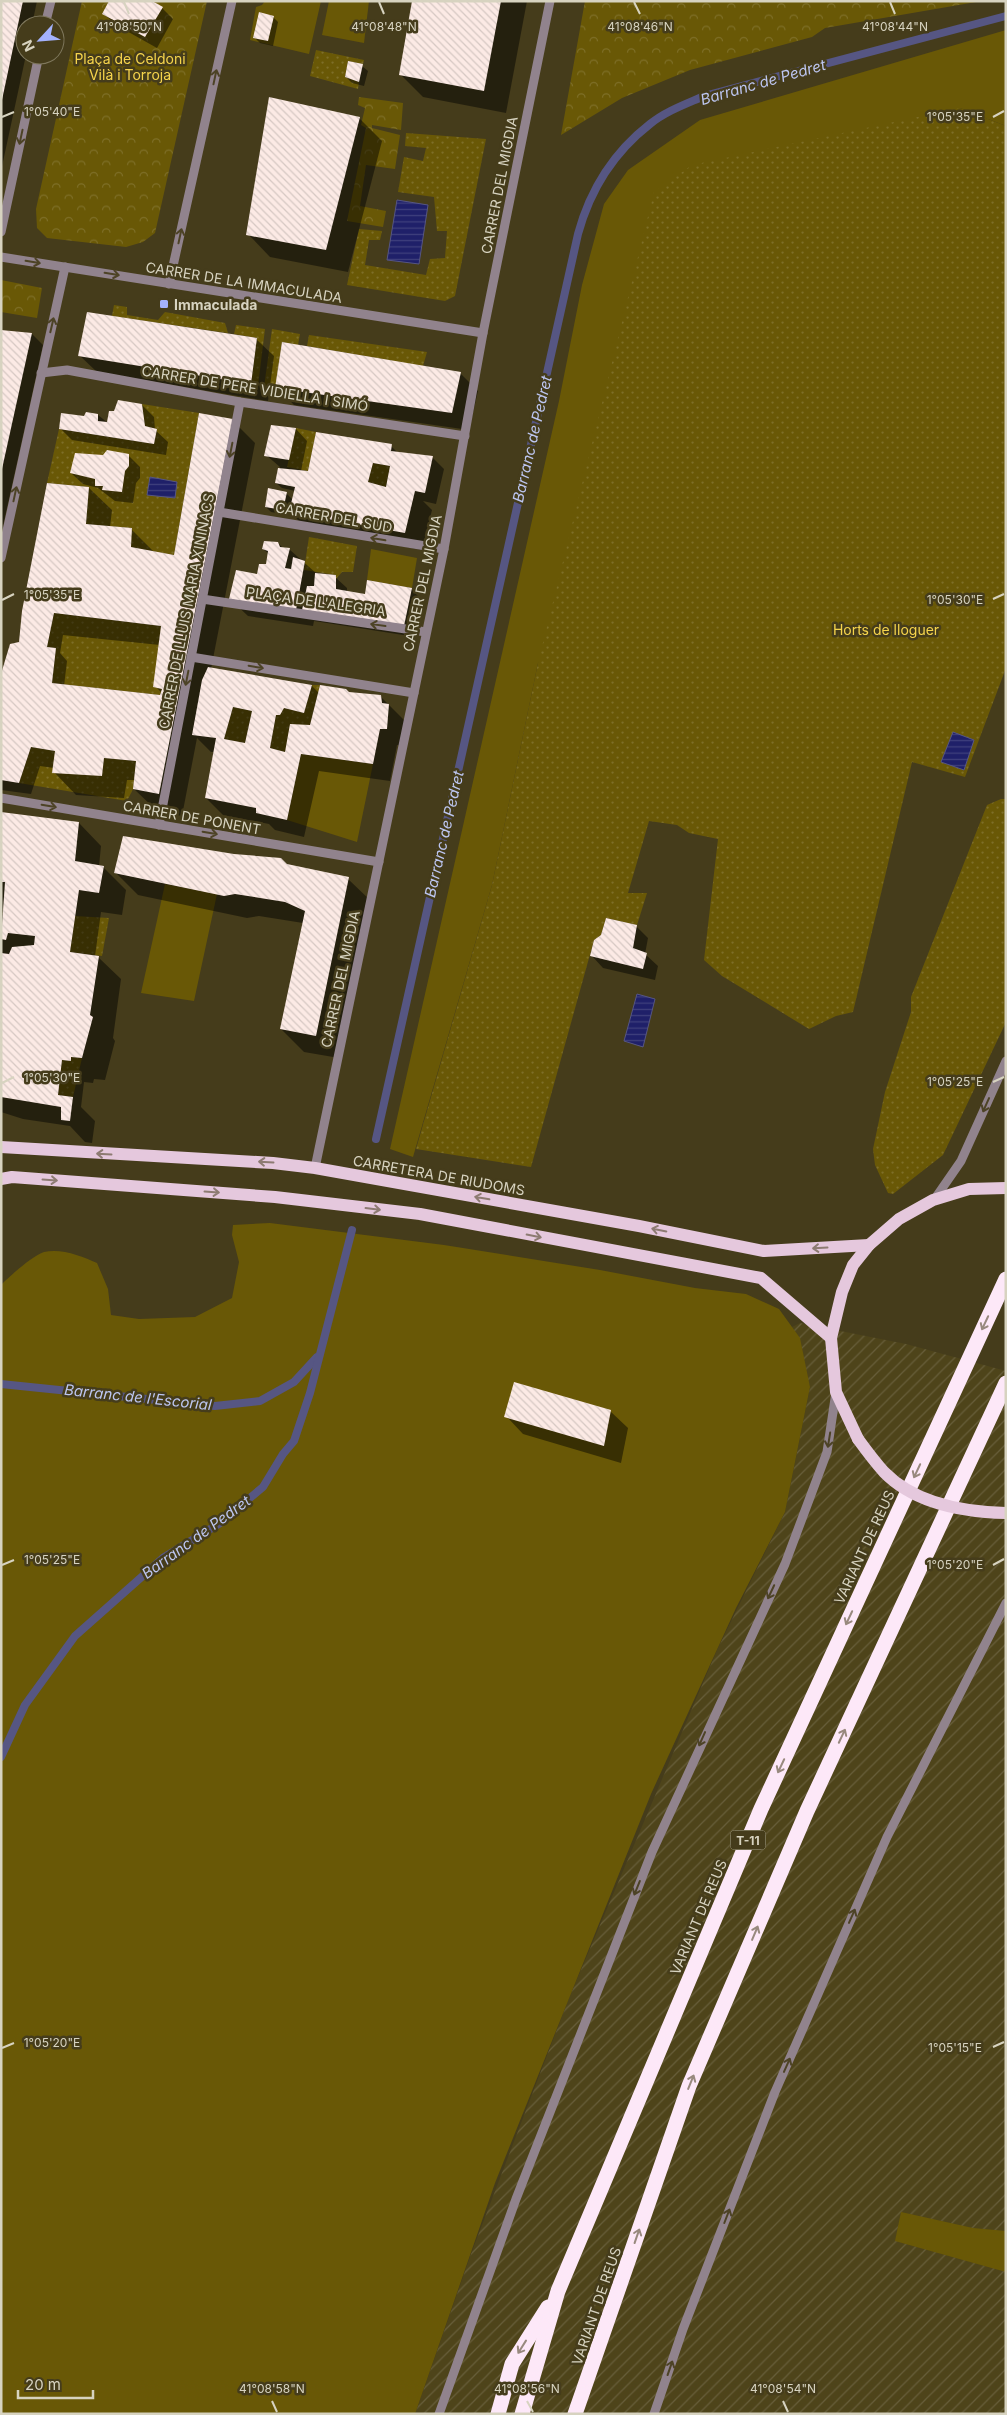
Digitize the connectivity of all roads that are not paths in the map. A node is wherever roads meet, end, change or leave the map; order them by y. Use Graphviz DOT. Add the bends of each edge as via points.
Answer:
graph roads {
  1 [pos="51,1"];
  2 [pos="232,1"];
  3 [pos="550,1"];
  4 [pos="48,15"];
  5 [pos="37,65"];
  6 [pos="1,232"];
  7 [pos="1,256"];
  8 [pos="65,267"];
  9 [pos="169,284"];
  10 [pos="484,333"];
  11 [pos="41,373"];
  12 [pos="240,402"];
  13 [pos="465,436"];
  14 [pos="219,512"];
  15 [pos="444,549"];
  16 [pos="1,558"];
  17 [pos="202,599"];
  18 [pos="426,632"];
  19 [pos="191,657"];
  20 [pos="414,693"];
  21 [pos="1,798"];
  22 [pos="159,825"];
  23 [pos="379,862"];
  24 [pos="1006,1061"];
  25 [pos="1,1147"];
  26 [pos="315,1168"];
  27 [pos="1,1179"];
  28 [pos="1006,1188"];
  29 [pos="933,1200"];
  30 [pos="868,1245"];
  31 [pos="1006,1279"];
  32 [pos="831,1338"];
  33 [pos="1006,1383"];
  34 [pos="836,1392"];
  35 [pos="1006,1513"];
  36 [pos="1006,1603"];
  37 [pos="629,2259"];
  38 [pos="558,2291"];
  39 [pos="439,2414"];
  40 [pos="498,2414"];
  41 [pos="522,2414"];
  42 [pos="575,2414"];
  43 [pos="586,2414"];
  44 [pos="654,2414"];
  1 -- 4 [label="street"];
  9 -- 2 [label="street, one-way"];
  3 -- 10 [label="street, CARRER DEL MIGDIA"];
  5 -- 6 [label="street, one-way"];
  7 -- 8 [label="street, CARRER DE LA IMMACULADA, one-way"];
  8 -- 9 [label="street, CARRER DE LA IMMACULADA, one-way"];
  11 -- 8 [label="street, one-way"];
  9 -- 10 [label="street, CARRER DE LA IMMACULADA"];
  10 -- 13 [label="street, CARRER DEL MIGDIA"];
  11 -- 12 [label="street, CARRER DE PERE VIDIELLA I SIMÓ" via="67,370"];
  16 -- 11 [label="street, one-way"];
  12 -- 13 [label="street, CARRER DE PERE VIDIELLA I SIMÓ"];
  12 -- 14 [label="street, CARRER DE LLUIS MARIA XININACS, one-way"];
  13 -- 15 [label="street, CARRER DEL MIGDIA"];
  15 -- 14 [label="street, CARRER DEL SUD, one-way"];
  14 -- 17 [label="street, CARRER DE LLUIS MARIA XININACS"];
  15 -- 18 [label="street, CARRER DEL MIGDIA"];
  18 -- 17 [label="street, PLAÇA DE L'ALEGRIA, one-way"];
  17 -- 19 [label="street, CARRER DE LLUIS MARIA XININACS"];
  18 -- 20 [label="street, CARRER DEL MIGDIA"];
  19 -- 20 [label="street, one-way"];
  19 -- 22 [label="street, CARRER DE LLUIS MARIA XININACS, one-way"];
  20 -- 23 [label="street, CARRER DEL MIGDIA"];
  21 -- 22 [label="street, CARRER DE PONENT, one-way"];
  22 -- 23 [label="street, CARRER DE PONENT, one-way"];
  23 -- 26 [label="street, CARRER DEL MIGDIA"];
  24 -- 29 [label="street, one-way" via="961,1161"];
  26 -- 25 [label="main road, CARRETERA DE RIUDOMS, one-way"];
  30 -- 26 [label="main road, CARRETERA DE RIUDOMS, one-way" via="764,1251"];
  27 -- 32 [label="main road, one-way" via="275,1196 420,1214 761,1278"];
  28 -- 29 [label="main road" via="969,1188"];
  29 -- 30 [label="main road" via="900,1219"];
  30 -- 32 [label="main road" via="853,1265 842,1292"];
  31 -- 38 [label="highway, VARIANT DE REUS / T-11, one-way" via="761,1809"];
  32 -- 34 [label="main road"];
  37 -- 33 [label="highway, VARIANT DE REUS, one-way" via="689,2086 803,1820"];
  34 -- 35 [label="main road, bridge" via="858,1439 885,1474 912,1492 942,1505 977,1512"];
  34 -- 39 [label="street, one-way" via="827,1452 785,1564 652,1852 516,2199"];
  44 -- 36 [label="street, one-way" via="775,2092 886,1837"];
  37 -- 42 [label="highway, VARIANT DE REUS"];
  37 -- 43 [label="highway"];
  38 -- 40 [label="highway, one-way" via="512,2364"];
  38 -- 41 [label="highway, VARIANT DE REUS / T-11"];
}
